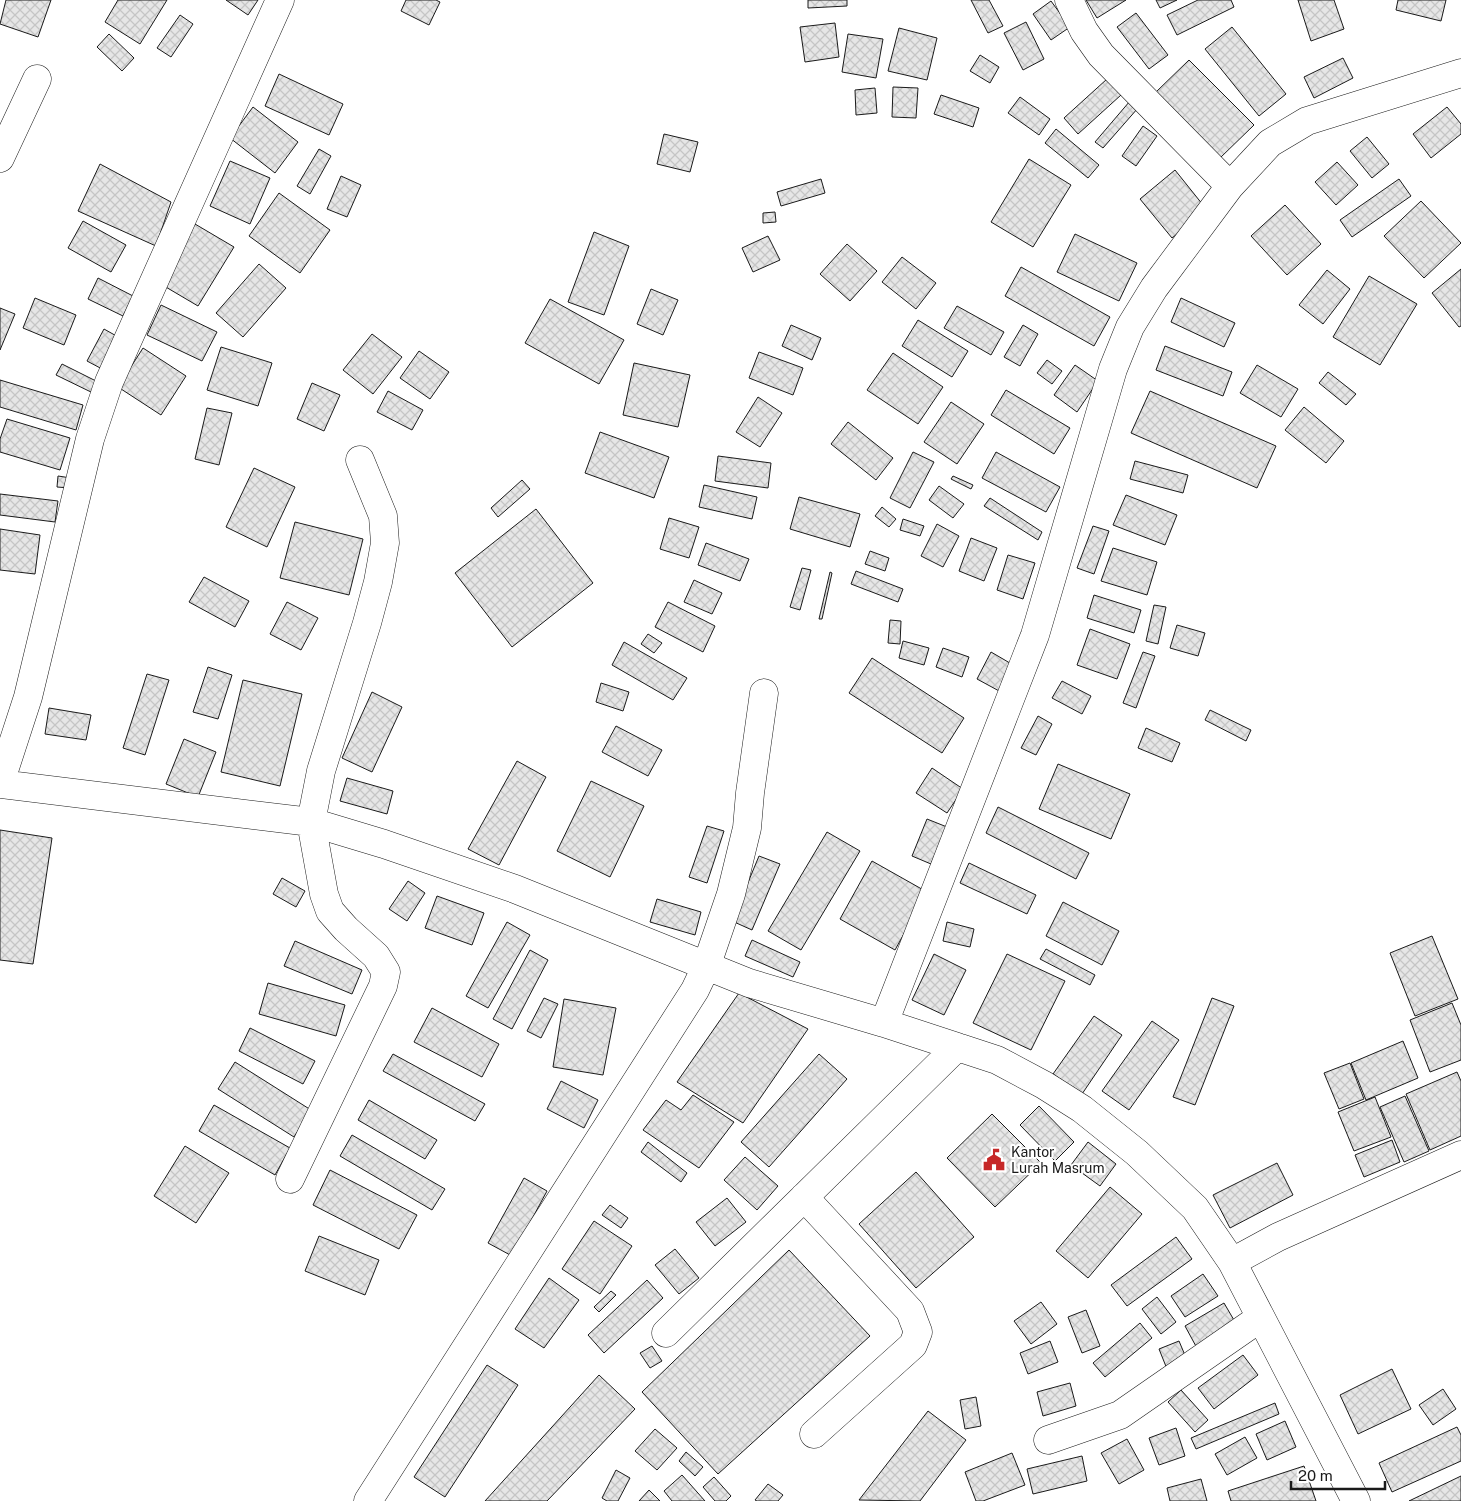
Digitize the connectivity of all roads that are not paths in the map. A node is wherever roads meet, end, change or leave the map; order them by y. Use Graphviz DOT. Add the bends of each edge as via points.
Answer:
graph roads {
  1 [pos="280,0"];
  2 [pos="1069,0"];
  3 [pos="1461,74"];
  4 [pos="37,79"];
  5 [pos="0,158"];
  6 [pos="1230,186"];
  7 [pos="360,460"];
  8 [pos="764,692"];
  9 [pos="0,783"];
  10 [pos="311,822"];
  11 [pos="706,967"];
  12 [pos="884,1023"];
  13 [pos="957,1047"];
  14 [pos="1461,1155"];
  15 [pos="290,1179"];
  16 [pos="804,1197"];
  17 [pos="1232,1262"];
  18 [pos="1260,1318"];
  19 [pos="666,1333"];
  20 [pos="814,1434"];
  21 [pos="1048,1440"];
  22 [pos="368,1501"];
  23 [pos="1356,1501"];
  1 -- 9 [label="street" via="109,382 90,439 28,697"];
  2 -- 6 [label="street" via="1084,31 1101,55"];
  3 -- 6 [label="street" via="1307,121 1270,143"];
  4 -- 5 [label="street"];
  6 -- 12 [label="street" via="1154,288 1126,336 1113,369 1035,636"];
  7 -- 10 [label="street" via="383,516 385,543 367,623 321,771"];
  8 -- 11 [label="street" via="747,828 731,894"];
  9 -- 10 [label="street"];
  10 -- 11 [label="street" via="515,889"];
  10 -- 15 [label="street" via="330,911 376,956 386,972 383,986"];
  11 -- 12 [label="street"];
  11 -- 22 [label="street" via="690,998"];
  12 -- 13 [label="street"];
  13 -- 16 [label="street"];
  13 -- 17 [label="street" via="997,1060 1044,1085 1082,1109 1137,1152 1195,1208"];
  14 -- 17 [label="street" via="1278,1237"];
  16 -- 19 [label="street"];
  16 -- 20 [label="street" via="910,1311 918,1332 913,1345"];
  17 -- 18 [label="street"];
  18 -- 21 [label="street" via="1120,1415"];
  18 -- 23 [label="street"];
}
